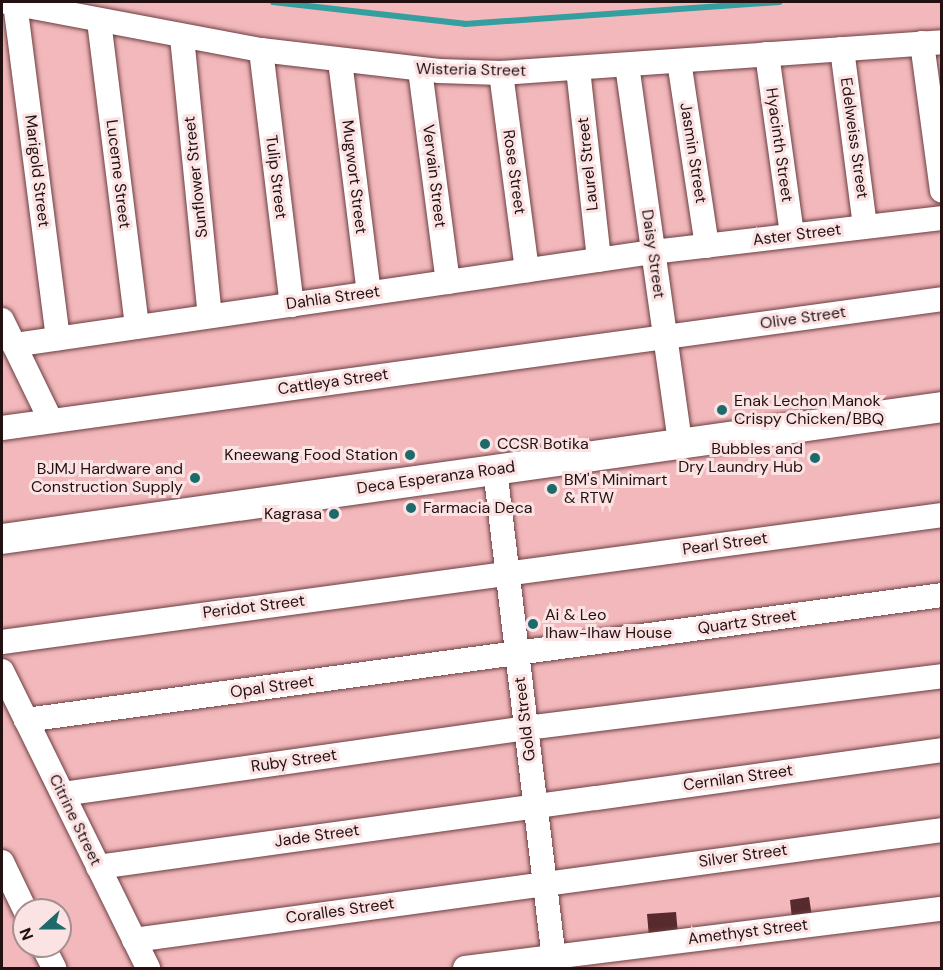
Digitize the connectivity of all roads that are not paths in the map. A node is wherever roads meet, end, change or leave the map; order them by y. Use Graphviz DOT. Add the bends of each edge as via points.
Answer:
graph roads {
  1 [pos="10,2"];
  2 [pos="99,21"];
  3 [pos="182,37"];
  4 [pos="932,42"];
  5 [pos="842,49"];
  6 [pos="261,50"];
  7 [pos="767,54"];
  8 [pos="340,61"];
  9 [pos="679,61"];
  10 [pos="627,65"];
  11 [pos="578,69"];
  12 [pos="420,70"];
  13 [pos="501,73"];
  14 [pos="942,191"];
  15 [pos="942,218"];
  16 [pos="866,227"];
  17 [pos="792,236"];
  18 [pos="707,246"];
  19 [pos="653,252"];
  20 [pos="598,260"];
  21 [pos="527,270"];
  22 [pos="448,282"];
  23 [pos="369,293"];
  24 [pos="942,299"];
  25 [pos="292,304"];
  26 [pos="210,316"];
  27 [pos="2,320"];
  28 [pos="137,327"];
  29 [pos="665,336"];
  30 [pos="58,338"];
  31 [pos="14,345"];
  32 [pos="942,407"];
  33 [pos="51,422"];
  34 [pos="2,428"];
  35 [pos="680,443"];
  36 [pos="495,469"];
  37 [pos="942,515"];
  38 [pos="2,539"];
  39 [pos="508,574"];
  40 [pos="942,595"];
  41 [pos="2,642"];
  42 [pos="517,653"];
  43 [pos="2,670"];
  44 [pos="942,676"];
  45 [pos="26,720"];
  46 [pos="526,728"];
  47 [pos="942,750"];
  48 [pos="63,794"];
  49 [pos="536,805"];
  50 [pos="942,830"];
  51 [pos="2,862"];
  52 [pos="98,867"];
  53 [pos="545,883"];
  54 [pos="19,898"];
  55 [pos="942,909"];
  56 [pos="134,940"];
  57 [pos="554,962"];
  58 [pos="148,969"];
  59 [pos="465,969"];
  1 -- 2 [label="street, Wisteria Street"];
  1 -- 30 [label="street, Marigold Street"];
  2 -- 3 [label="street, Wisteria Street"];
  2 -- 28 [label="street, Lucerne Street"];
  3 -- 6 [label="street, Wisteria Street"];
  3 -- 26 [label="street, Sunflower Street"];
  4 -- 5 [label="street, Wisteria Street"];
  4 -- 14 [label="street"];
  5 -- 7 [label="street, Wisteria Street"];
  5 -- 16 [label="street, Edelweiss Street"];
  6 -- 8 [label="street, Wisteria Street"];
  6 -- 25 [label="street, Tulip Street"];
  7 -- 9 [label="street, Wisteria Street"];
  7 -- 17 [label="street, Hyacinth Street"];
  8 -- 12 [label="street, Wisteria Street"];
  8 -- 23 [label="street, Mugwort Street"];
  9 -- 10 [label="street, Wisteria Street"];
  9 -- 18 [label="street, Jasmin Street"];
  10 -- 11 [label="street, Wisteria Street"];
  10 -- 19 [label="street, Daisy Street"];
  11 -- 13 [label="street, Wisteria Street"];
  11 -- 20 [label="street, Laurel Street"];
  12 -- 13 [label="street, Wisteria Street"];
  12 -- 22 [label="street, Vervain Street"];
  13 -- 21 [label="street, Rose Street"];
  15 -- 16 [label="street, Aster Street"];
  16 -- 17 [label="street, Aster Street"];
  17 -- 18 [label="street, Aster Street"];
  18 -- 19 [label="street, Aster Street"];
  19 -- 20 [label="street, Dahlia Street"];
  19 -- 29 [label="street, Daisy Street"];
  20 -- 21 [label="street, Dahlia Street"];
  21 -- 22 [label="street, Dahlia Street"];
  22 -- 23 [label="street, Dahlia Street"];
  23 -- 25 [label="street, Dahlia Street"];
  24 -- 29 [label="street, Olive Street"];
  25 -- 26 [label="street, Dahlia Street"];
  26 -- 28 [label="street, Dahlia Street"];
  27 -- 31 [label="street"];
  28 -- 30 [label="street, Dahlia Street"];
  29 -- 33 [label="street, Cattleya Street"];
  29 -- 35 [label="street, Daisy Street"];
  30 -- 31 [label="street, Dahlia Street"];
  31 -- 33 [label="street"];
  32 -- 35 [label="street, Deca Esperanza Road"];
  33 -- 34 [label="street, Cattleya Street"];
  35 -- 36 [label="street, Deca Esperanza Road"];
  36 -- 38 [label="street, Deca Esperanza Road"];
  36 -- 39 [label="street, Gold Street"];
  37 -- 39 [label="street, Pearl Street"];
  39 -- 41 [label="street, Peridot Street"];
  39 -- 42 [label="street, Gold Street"];
  40 -- 42 [label="street, Quartz Street"];
  42 -- 45 [label="street, Opal Street"];
  42 -- 46 [label="street, Gold Street"];
  43 -- 45 [label="street, Citrine Street"];
  44 -- 46 [label="street, Ruby Street"];
  45 -- 48 [label="street, Citrine Street"];
  46 -- 48 [label="street, Ruby Street"];
  46 -- 49 [label="street, Gold Street"];
  47 -- 49 [label="street, Cernilan Street"];
  48 -- 52 [label="street, Citrine Street"];
  49 -- 52 [label="street, Jade Street"];
  49 -- 53 [label="street, Gold Street"];
  50 -- 53 [label="street, Silver Street"];
  51 -- 54 [label="street"];
  52 -- 56 [label="street, Citrine Street"];
  53 -- 56 [label="street, Coralles Street"];
  53 -- 57 [label="street, Gold Street"];
  55 -- 57 [label="street, Amethyst Street"];
  56 -- 58 [label="street, Citrine Street"];
  57 -- 59 [label="street, Amethyst Street"];
}
